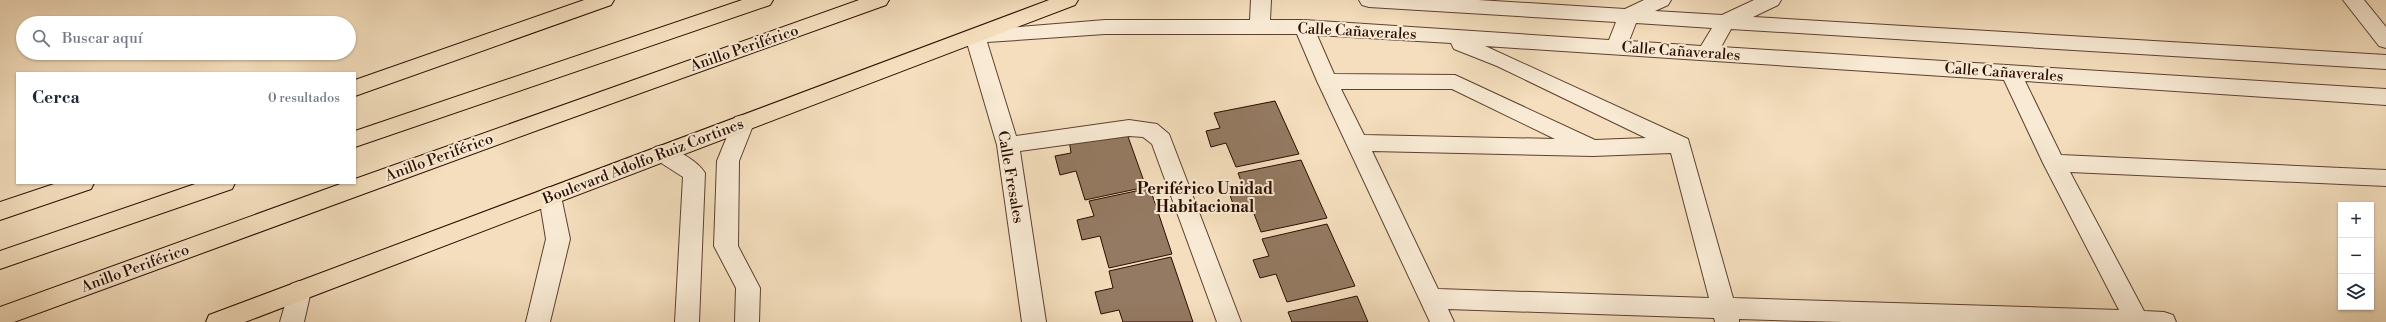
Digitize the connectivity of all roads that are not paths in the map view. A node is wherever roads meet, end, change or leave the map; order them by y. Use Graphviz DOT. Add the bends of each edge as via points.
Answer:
graph roads {
  1 [pos="604,0"];
  2 [pos="763,0"];
  3 [pos="879,0"];
  4 [pos="1068,0"];
  5 [pos="1261,0"];
  6 [pos="1369,0"];
  7 [pos="1661,0"];
  8 [pos="1770,0"];
  9 [pos="2353,0"];
  10 [pos="1629,15"];
  11 [pos="1726,21"];
  12 [pos="1304,27"];
  13 [pos="1259,28"];
  14 [pos="975,36"];
  15 [pos="1441,36"];
  16 [pos="2386,40"];
  17 [pos="1616,47"];
  18 [pos="1707,53"];
  19 [pos="2386,62"];
  20 [pos="2011,73"];
  21 [pos="1327,81"];
  22 [pos="356,88"];
  23 [pos="2386,97"];
  24 [pos="743,123"];
  25 [pos="356,139"];
  26 [pos="1357,143"];
  27 [pos="1008,145"];
  28 [pos="1680,145"];
  29 [pos="1593,148"];
  30 [pos="663,153"];
  31 [pos="2054,163"];
  32 [pos="2386,178"];
  33 [pos="80,184"];
  34 [pos="221,184"];
  35 [pos="550,196"];
  36 [pos="0,211"];
  37 [pos="0,260"];
  38 [pos="299,291"];
  39 [pos="1431,299"];
  40 [pos="1726,315"];
  41 [pos="0,317"];
  42 [pos="218,322"];
  43 [pos="292,322"];
  44 [pos="538,322"];
  45 [pos="687,322"];
  46 [pos="747,322"];
  47 [pos="1034,322"];
  48 [pos="1228,322"];
  49 [pos="1442,322"];
  50 [pos="2137,322"];
  51 [pos="2164,322"];
  1 -- 22 [label="main road"];
  2 -- 25 [label="main road"];
  3 -- 41 [label="main road, Anillo Periférico"];
  4 -- 14 [label="main road, Boulevard Adolfo Ruiz Cortines"];
  5 -- 13 [label="street"];
  6 -- 10 [label="street, Calle Cañaverales"];
  7 -- 10 [label="street"];
  8 -- 11 [label="street"];
  9 -- 16 [label="street"];
  10 -- 11 [label="street, Calle Cañaverales"];
  10 -- 17 [label="street"];
  11 -- 18 [label="street"];
  11 -- 19 [label="street, Calle Cañaverales"];
  12 -- 13 [label="street, Calle Cañaverales"];
  12 -- 15 [label="street, Calle Cañaverales"];
  12 -- 21 [label="street"];
  13 -- 14 [label="street, Calle Cañaverales" via="1105,27"];
  14 -- 24 [label="main road, Boulevard Adolfo Ruiz Cortines"];
  14 -- 27 [label="street, Calle Fresales"];
  15 -- 17 [label="street, Calle Cañaverales"];
  15 -- 28 [label="street" via="1504,61"];
  17 -- 18 [label="street, Calle Cañaverales"];
  18 -- 20 [label="street, Calle Cañaverales"];
  20 -- 23 [label="street, Calle Cañaverales"];
  20 -- 31 [label="street"];
  21 -- 26 [label="street"];
  21 -- 29 [label="street" via="1455,82"];
  24 -- 30 [label="main road, Boulevard Adolfo Ruiz Cortines"];
  24 -- 46 [label="street" via="728,161 726,246 748,288"];
  26 -- 29 [label="street"];
  26 -- 39 [label="street"];
  27 -- 47 [label="street, Calle Fresales"];
  27 -- 48 [label="street" via="1129,128 1150,130 1161,140"];
  28 -- 29 [label="street"];
  28 -- 40 [label="street"];
  30 -- 35 [label="main road, Boulevard Adolfo Ruiz Cortines"];
  30 -- 45 [label="street" via="694,173"];
  31 -- 32 [label="street"];
  31 -- 50 [label="street"];
  33 -- 36 [label="main road"];
  34 -- 37 [label="main road"];
  35 -- 38 [label="main road, Boulevard Adolfo Ruiz Cortines"];
  35 -- 44 [label="street" via="558,239"];
  38 -- 42 [label="main road, Boulevard Adolfo Ruiz Cortines"];
  38 -- 43 [label="street"];
  39 -- 40 [label="street"];
  39 -- 49 [label="street"];
  40 -- 50 [label="street"];
  50 -- 51 [label="street"];
}
